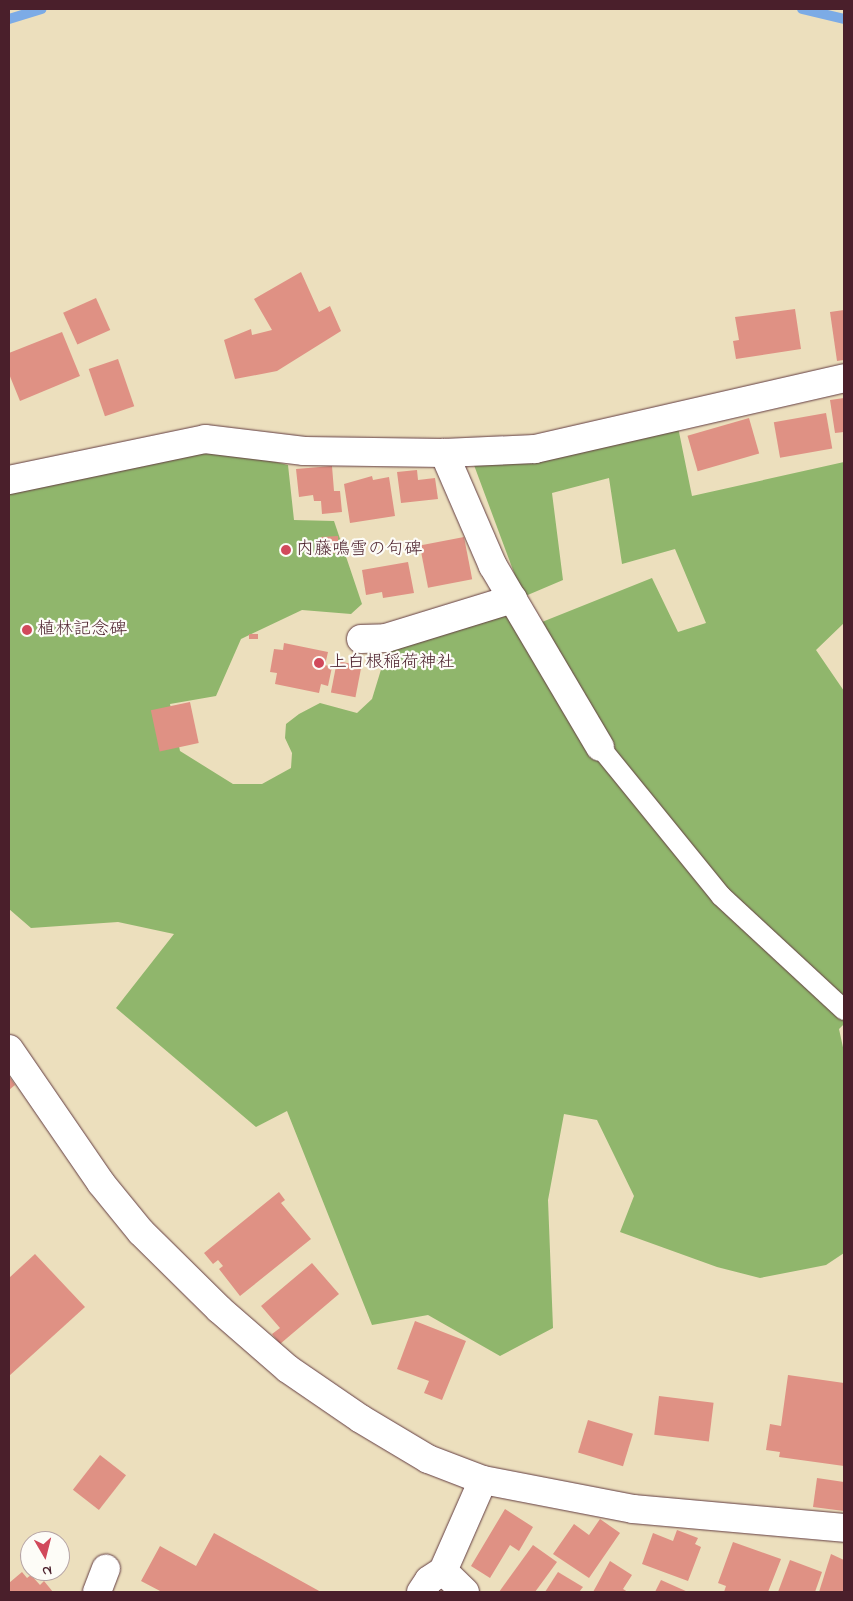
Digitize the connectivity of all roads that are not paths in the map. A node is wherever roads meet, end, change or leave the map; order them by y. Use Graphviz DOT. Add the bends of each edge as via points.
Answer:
graph roads {
  1 [pos="844,378"];
  2 [pos="444,454"];
  3 [pos="9,480"];
  4 [pos="513,599"];
  5 [pos="361,639"];
  6 [pos="600,747"];
  7 [pos="844,1010"];
  8 [pos="9,1049"];
  9 [pos="483,1480"];
  10 [pos="844,1528"];
  11 [pos="443,1571"];
  12 [pos="421,1592"];
  13 [pos="465,1592"];
  1 -- 2 [label="street" via="535,449"];
  2 -- 3 [label="street" via="304,451 205,439"];
  2 -- 4 [label="street" via="493,566"];
  4 -- 5 [label="street" via="386,638"];
  4 -- 6 [label="street"];
  6 -- 7 [label="lane" via="720,896"];
  8 -- 9 [label="street" via="106,1190 141,1232 219,1309 288,1369 360,1418 428,1459"];
  9 -- 10 [label="street" via="633,1509"];
  9 -- 11 [label="street"];
  11 -- 12 [label="street" via="429,1580"];
  11 -- 13 [label="street"];
}
